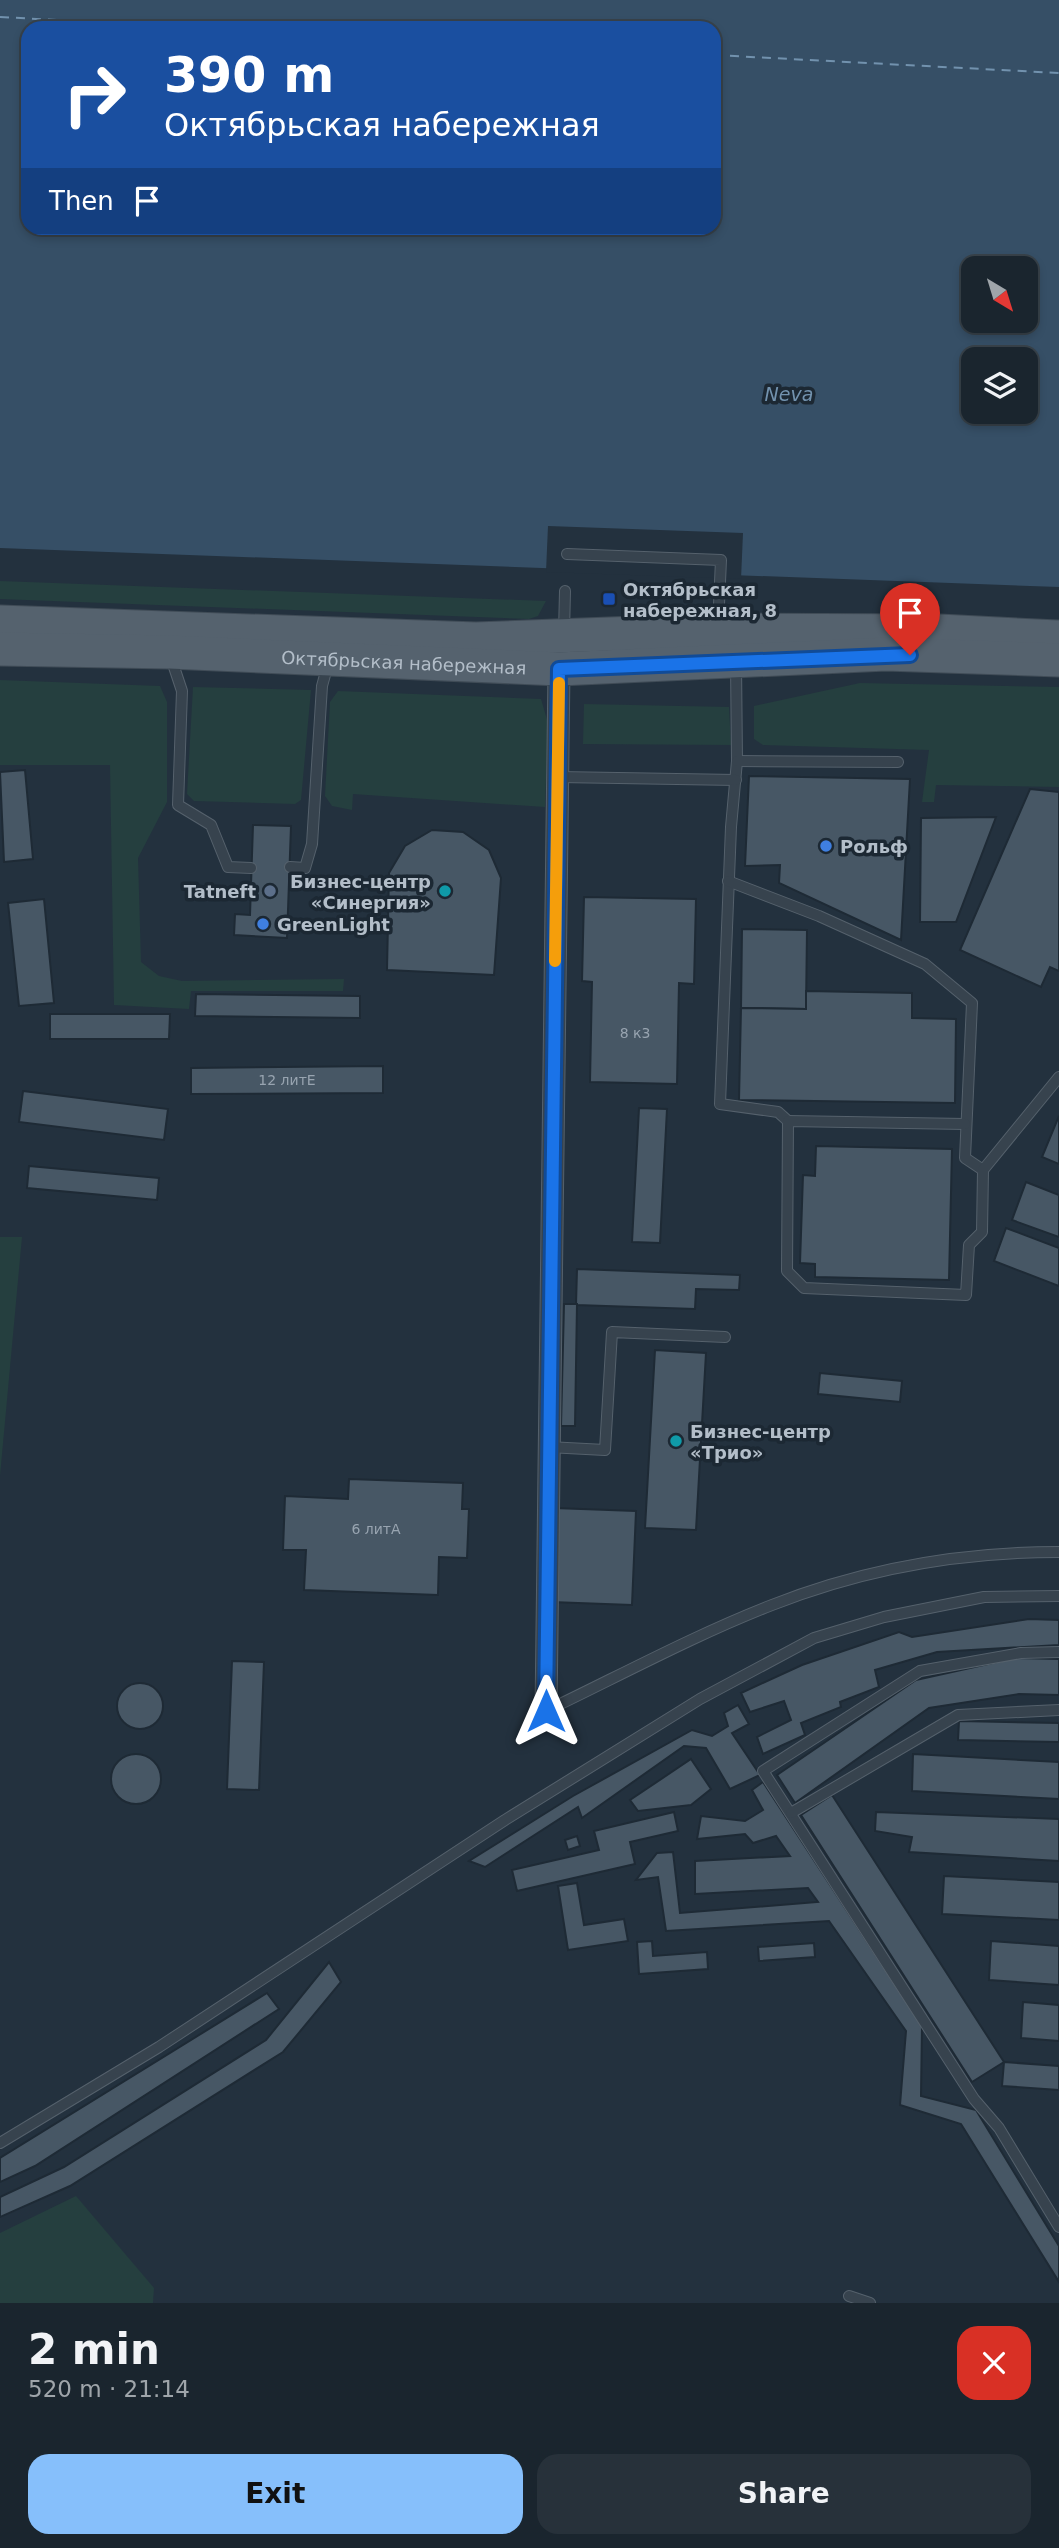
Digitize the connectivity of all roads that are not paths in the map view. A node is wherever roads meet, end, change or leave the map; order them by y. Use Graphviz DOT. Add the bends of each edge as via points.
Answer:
graph roads {
  1 [pos="567,554"];
  2 [pos="565,591"];
  3 [pos="0,622"];
  4 [pos="718,630"];
  5 [pos="564,634"];
  6 [pos="1059,637"];
  7 [pos="0,649"];
  8 [pos="170,652"];
  9 [pos="330,658"];
  10 [pos="736,660"];
  11 [pos="1059,660"];
  12 [pos="559,669"];
  13 [pos="737,761"];
  14 [pos="898,762"];
  15 [pos="559,776"];
  16 [pos="736,780"];
  17 [pos="290,867"];
  18 [pos="251,868"];
  19 [pos="729,881"];
  20 [pos="1059,1077"];
  21 [pos="788,1121"];
  22 [pos="965,1124"];
  23 [pos="983,1170"];
  24 [pos="725,1337"];
  25 [pos="547,1447"];
  26 [pos="1059,1552"];
  27 [pos="1059,1596"];
  28 [pos="1059,1652"];
  29 [pos="1059,1710"];
  30 [pos="546,1711"];
  31 [pos="791,1813"];
  32 [pos="0,2143"];
  33 [pos="1059,2227"];
  34 [pos="849,2296"];
  35 [pos="870,2303"];
  1 -- 4 [label="lane" via="721,560"];
  2 -- 5 [label="lane"];
  3 -- 5 [label="main road, Октябрьская набережная" via="476,639"];
  4 -- 5 [label="main road, Октябрьская набережная"];
  4 -- 6 [label="main road, Октябрьская набережная" via="939,631"];
  7 -- 8 [label="main road, Октябрьская набережная"];
  8 -- 9 [label="main road, Октябрьская набережная"];
  8 -- 18 [label="lane" via="182,691 178,805 211,825 228,867"];
  9 -- 12 [label="main road, Октябрьская набережная"];
  9 -- 17 [label="lane" via="321,686 312,844 305,868"];
  10 -- 11 [label="main road, Октябрьская набережная" via="886,654"];
  10 -- 12 [label="main road, Октябрьская набережная"];
  10 -- 13 [label="lane"];
  12 -- 15 [label="street"];
  13 -- 14 [label="lane"];
  13 -- 16 [label="lane"];
  15 -- 16 [label="lane"];
  15 -- 25 [label="street"];
  16 -- 19 [label="lane"];
  19 -- 21 [label="lane" via="720,1104 778,1112"];
  19 -- 22 [label="lane" via="925,964 972,1003"];
  20 -- 23 [label="lane"];
  21 -- 22 [label="lane"];
  21 -- 23 [label="lane" via="787,1271 804,1288 966,1295 969,1245 982,1232"];
  22 -- 23 [label="lane" via="965,1158"];
  24 -- 25 [label="lane" via="612,1332 605,1450"];
  25 -- 30 [label="street"];
  26 -- 30 [label="lane" via="1002,1552 905,1565 774,1604"];
  27 -- 32 [label="lane" via="984,1597 884,1617 814,1638 688,1706 148,2054"];
  28 -- 31 [label="lane" via="1021,1653 920,1671 764,1771"];
  29 -- 31 [label="lane" via="958,1715"];
  31 -- 33 [label="lane"];
  34 -- 35 [label="lane"];
}
